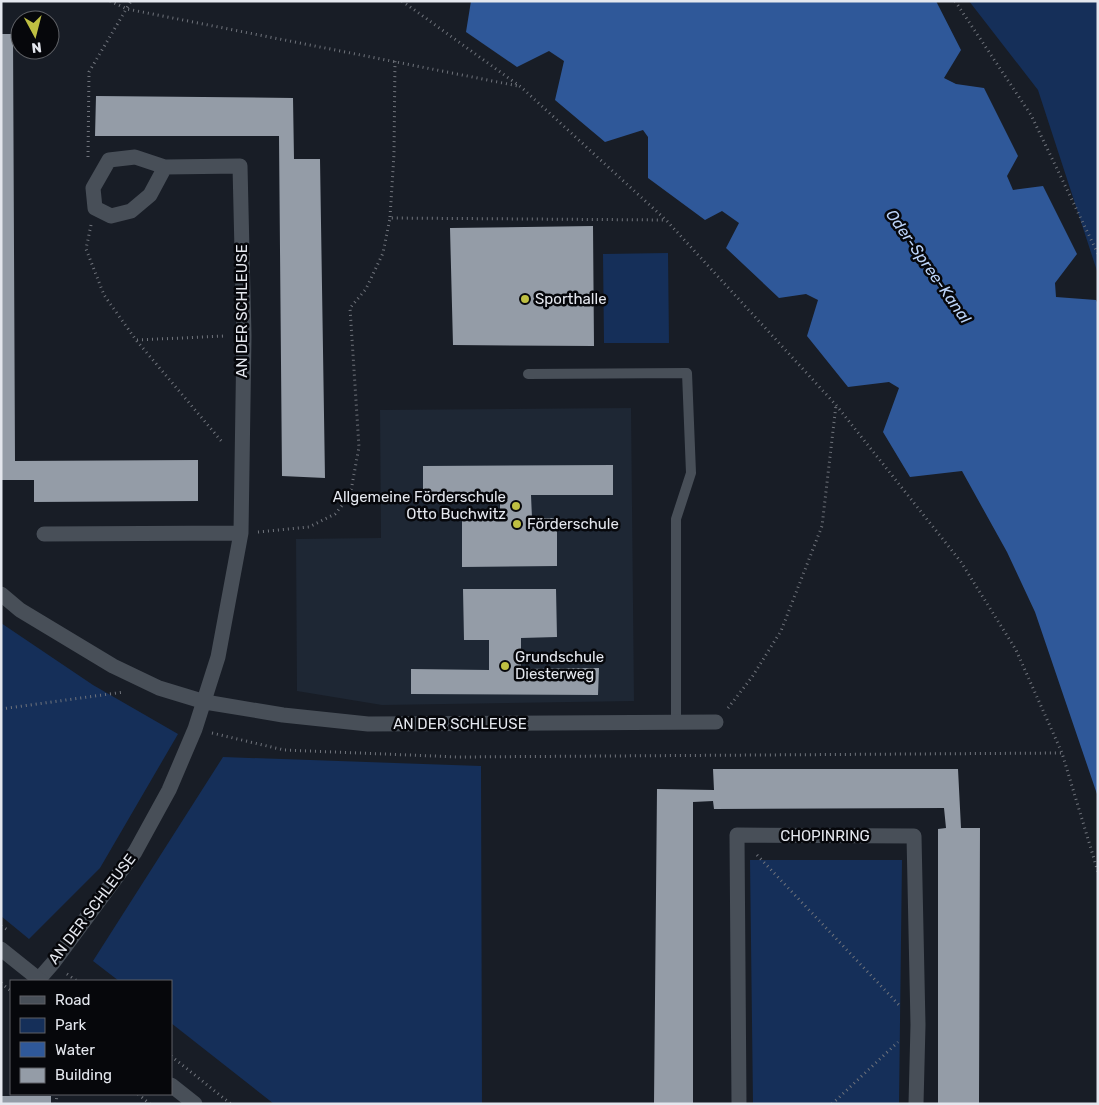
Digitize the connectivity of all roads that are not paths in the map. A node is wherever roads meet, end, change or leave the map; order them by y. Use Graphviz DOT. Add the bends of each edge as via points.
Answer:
graph roads {
  1 [pos="165,168"];
  2 [pos="528,374"];
  3 [pos="241,533"];
  4 [pos="44,534"];
  5 [pos="1,594"];
  6 [pos="205,702"];
  7 [pos="716,722"];
  8 [pos="676,723"];
  9 [pos="1,949"];
  10 [pos="40,980"];
  11 [pos="172,1086"];
  12 [pos="195,1104"];
  13 [pos="739,1104"];
  14 [pos="916,1104"];
  1 -- 1 [label="street, AN DER SCHLEUSE" via="150,195 131,212 111,216 95,208 93,188 109,160 135,157"];
  1 -- 3 [label="street, AN DER SCHLEUSE" via="240,166 244,336"];
  2 -- 8 [label="lane" via="687,373 691,472 676,519"];
  3 -- 4 [label="street"];
  3 -- 6 [label="street, AN DER SCHLEUSE" via="218,657"];
  5 -- 6 [label="street, AN DER SCHLEUSE" via="20,610 113,666 159,688"];
  6 -- 8 [label="street, AN DER SCHLEUSE" via="368,724"];
  6 -- 10 [label="street, AN DER SCHLEUSE" via="169,790 135,852"];
  7 -- 8 [label="street, AN DER SCHLEUSE"];
  9 -- 10 [label="street"];
  11 -- 12 [label="street"];
  13 -- 14 [label="street, CHOPINRING" via="737,835 914,836 918,1024"];
}
